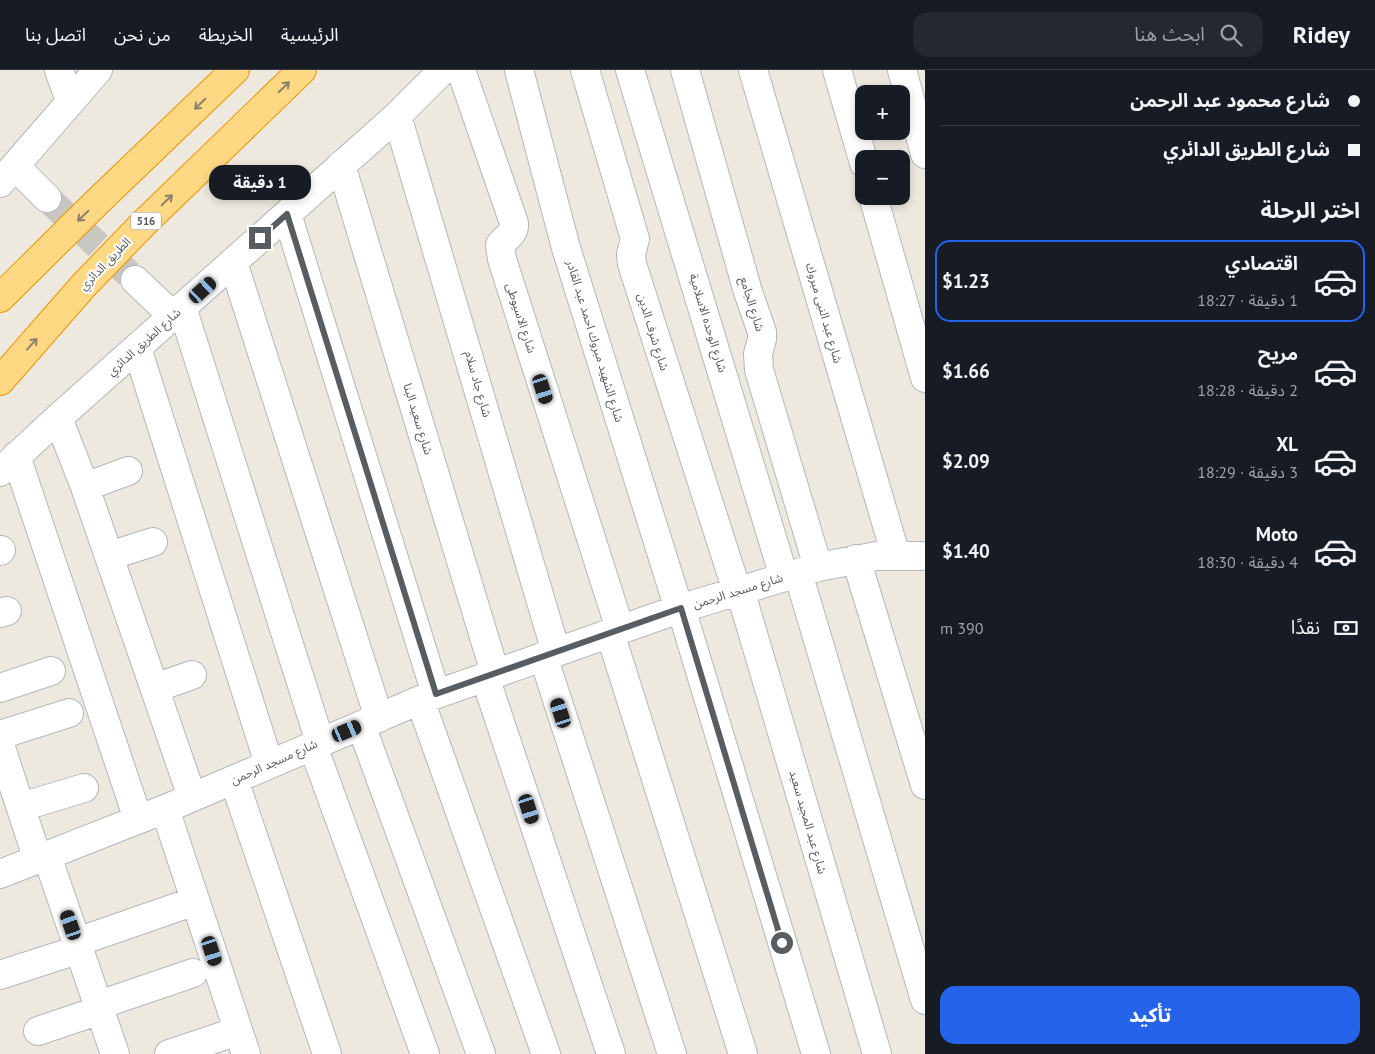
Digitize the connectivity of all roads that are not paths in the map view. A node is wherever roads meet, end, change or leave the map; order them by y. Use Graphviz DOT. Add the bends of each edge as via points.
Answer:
graph roads {
  1 [pos="59,70"];
  2 [pos="98,70"];
  3 [pos="235,70"];
  4 [pos="302,70"];
  5 [pos="443,70"];
  6 [pos="461,70"];
  7 [pos="519,70"];
  8 [pos="585,70"];
  9 [pos="630,70"];
  10 [pos="685,70"];
  11 [pos="753,70"];
  12 [pos="837,70"];
  13 [pos="902,70"];
  14 [pos="70,101"];
  15 [pos="397,116"];
  16 [pos="860,150"];
  17 [pos="925,154"];
  18 [pos="341,165"];
  19 [pos="8,174"];
  20 [pos="47,198"];
  21 [pos="876,205"];
  22 [pos="287,214"];
  23 [pos="233,262"];
  24 [pos="136,280"];
  25 [pos="0,298"];
  26 [pos="178,312"];
  27 [pos="137,348"];
  28 [pos="925,378"];
  29 [pos="0,381"];
  30 [pos="58,418"];
  31 [pos="8,464"];
  32 [pos="128,471"];
  33 [pos="85,487"];
  34 [pos="153,542"];
  35 [pos="109,556"];
  36 [pos="896,556"];
  37 [pos="925,556"];
  38 [pos="856,559"];
  39 [pos="800,572"];
  40 [pos="738,591"];
  41 [pos="680,609"];
  42 [pos="616,631"];
  43 [pos="550,654"];
  44 [pos="51,671"];
  45 [pos="490,675"];
  46 [pos="192,676"];
  47 [pos="0,688"];
  48 [pos="155,688"];
  49 [pos="428,697"];
  50 [pos="69,713"];
  51 [pos="370,721"];
  52 [pos="0,735"];
  53 [pos="0,744"];
  54 [pos="317,744"];
  55 [pos="269,764"];
  56 [pos="5,778"];
  57 [pos="234,780"];
  58 [pos="925,785"];
  59 [pos="84,788"];
  60 [pos="192,797"];
  61 [pos="21,807"];
  62 [pos="165,809"];
  63 [pos="138,819"];
  64 [pos="43,858"];
  65 [pos="0,874"];
  66 [pos="195,901"];
  67 [pos="78,946"];
  68 [pos="193,973"];
  69 [pos="0,975"];
  70 [pos="925,1000"];
  71 [pos="99,1008"];
  72 [pos="38,1031"];
  73 [pos="242,1042"];
  74 [pos="115,1054"];
  75 [pos="168,1054"];
  76 [pos="327,1054"];
  77 [pos="425,1054"];
  78 [pos="481,1054"];
  79 [pos="546,1054"];
  80 [pos="610,1054"];
  81 [pos="672,1054"];
  82 [pos="743,1054"];
  83 [pos="816,1054"];
  84 [pos="876,1054"];
  1 -- 14 [label="street"];
  2 -- 14 [label="street"];
  3 -- 25 [label="highway, one-way"];
  29 -- 4 [label="highway, الطريق الدائري / 516, one-way" via="84,285"];
  5 -- 15 [label="street, شارع الطريق الدائري"];
  6 -- 42 [label="street, شارع الاسيوطى" via="514,223 515,228 500,245 502,259"];
  7 -- 41 [label="street, شارع الشهيد مبروك احمد عبد القادر" via="566,248"];
  8 -- 40 [label="street, شارع شرف الدين" via="635,239 632,264"];
  9 -- 39 [label="street, شارع الوحده الاسلامية"];
  10 -- 39 [label="street, شارع الجامع" via="762,332 759,370"];
  11 -- 36 [label="street, شارع عبد النبى مبروك"];
  12 -- 16 [label="street"];
  13 -- 17 [label="street"];
  14 -- 19 [label="street"];
  15 -- 18 [label="street, شارع الطريق الدائري"];
  15 -- 43 [label="street, شارع جاد سلام"];
  18 -- 22 [label="street, شارع الطريق الدائري"];
  18 -- 45 [label="street, شارع سعيد البنا"];
  19 -- 20 [label="street"];
  21 -- 28 [label="street"];
  22 -- 23 [label="street, شارع الطريق الدائري"];
  22 -- 49 [label="street"];
  23 -- 26 [label="street, شارع الطريق الدائري"];
  23 -- 51 [label="street"];
  24 -- 26 [label="street"];
  26 -- 27 [label="street, شارع الطريق الدائري"];
  26 -- 54 [label="street"];
  27 -- 30 [label="street, شارع الطريق الدائري"];
  27 -- 55 [label="street"];
  30 -- 31 [label="street, شارع الطريق الدائري"];
  30 -- 33 [label="street"];
  31 -- 63 [label="street"];
  32 -- 33 [label="street"];
  33 -- 35 [label="street"];
  34 -- 35 [label="street"];
  35 -- 48 [label="street"];
  36 -- 37 [label="street, شارع مسجد الرحمن"];
  36 -- 38 [label="street, شارع مسجد الرحمن"];
  38 -- 39 [label="street, شارع مسجد الرحمن"];
  38 -- 58 [label="street"];
  39 -- 40 [label="street, شارع مسجد الرحمن"];
  39 -- 70 [label="street"];
  40 -- 41 [label="street, شارع مسجد الرحمن"];
  40 -- 84 [label="street, شارع عبد المجيد سعيد"];
  41 -- 42 [label="street, شارع مسجد الرحمن"];
  41 -- 83 [label="street, شارع الشهيد مبروك احمد عبد القادر"];
  42 -- 43 [label="street, شارع مسجد الرحمن"];
  42 -- 82 [label="street"];
  43 -- 45 [label="street, شارع مسجد الرحمن"];
  43 -- 81 [label="street, شارع جاد سلام"];
  44 -- 47 [label="street"];
  45 -- 49 [label="street, شارع مسجد الرحمن"];
  45 -- 80 [label="street, شارع سعيد البنا"];
  46 -- 48 [label="street"];
  48 -- 60 [label="street"];
  49 -- 51 [label="street, شارع مسجد الرحمن"];
  49 -- 79 [label="street"];
  50 -- 52 [label="street"];
  51 -- 54 [label="street, شارع مسجد الرحمن"];
  51 -- 78 [label="street"];
  53 -- 56 [label="street"];
  54 -- 55 [label="street, شارع مسجد الرحمن"];
  54 -- 77 [label="street"];
  55 -- 57 [label="street, شارع مسجد الرحمن"];
  56 -- 61 [label="street"];
  57 -- 60 [label="street, شارع مسجد الرحمن"];
  57 -- 76 [label="street"];
  59 -- 61 [label="street"];
  60 -- 62 [label="street, شارع مسجد الرحمن"];
  61 -- 64 [label="street"];
  62 -- 63 [label="street, شارع مسجد الرحمن"];
  62 -- 66 [label="street"];
  63 -- 64 [label="street, شارع مسجد الرحمن"];
  64 -- 65 [label="street, شارع مسجد الرحمن"];
  64 -- 67 [label="street"];
  66 -- 67 [label="street"];
  66 -- 73 [label="street"];
  67 -- 69 [label="street"];
  67 -- 71 [label="street"];
  68 -- 71 [label="street"];
  71 -- 72 [label="street"];
  71 -- 74 [label="street"];
  73 -- 75 [label="street"];
}
